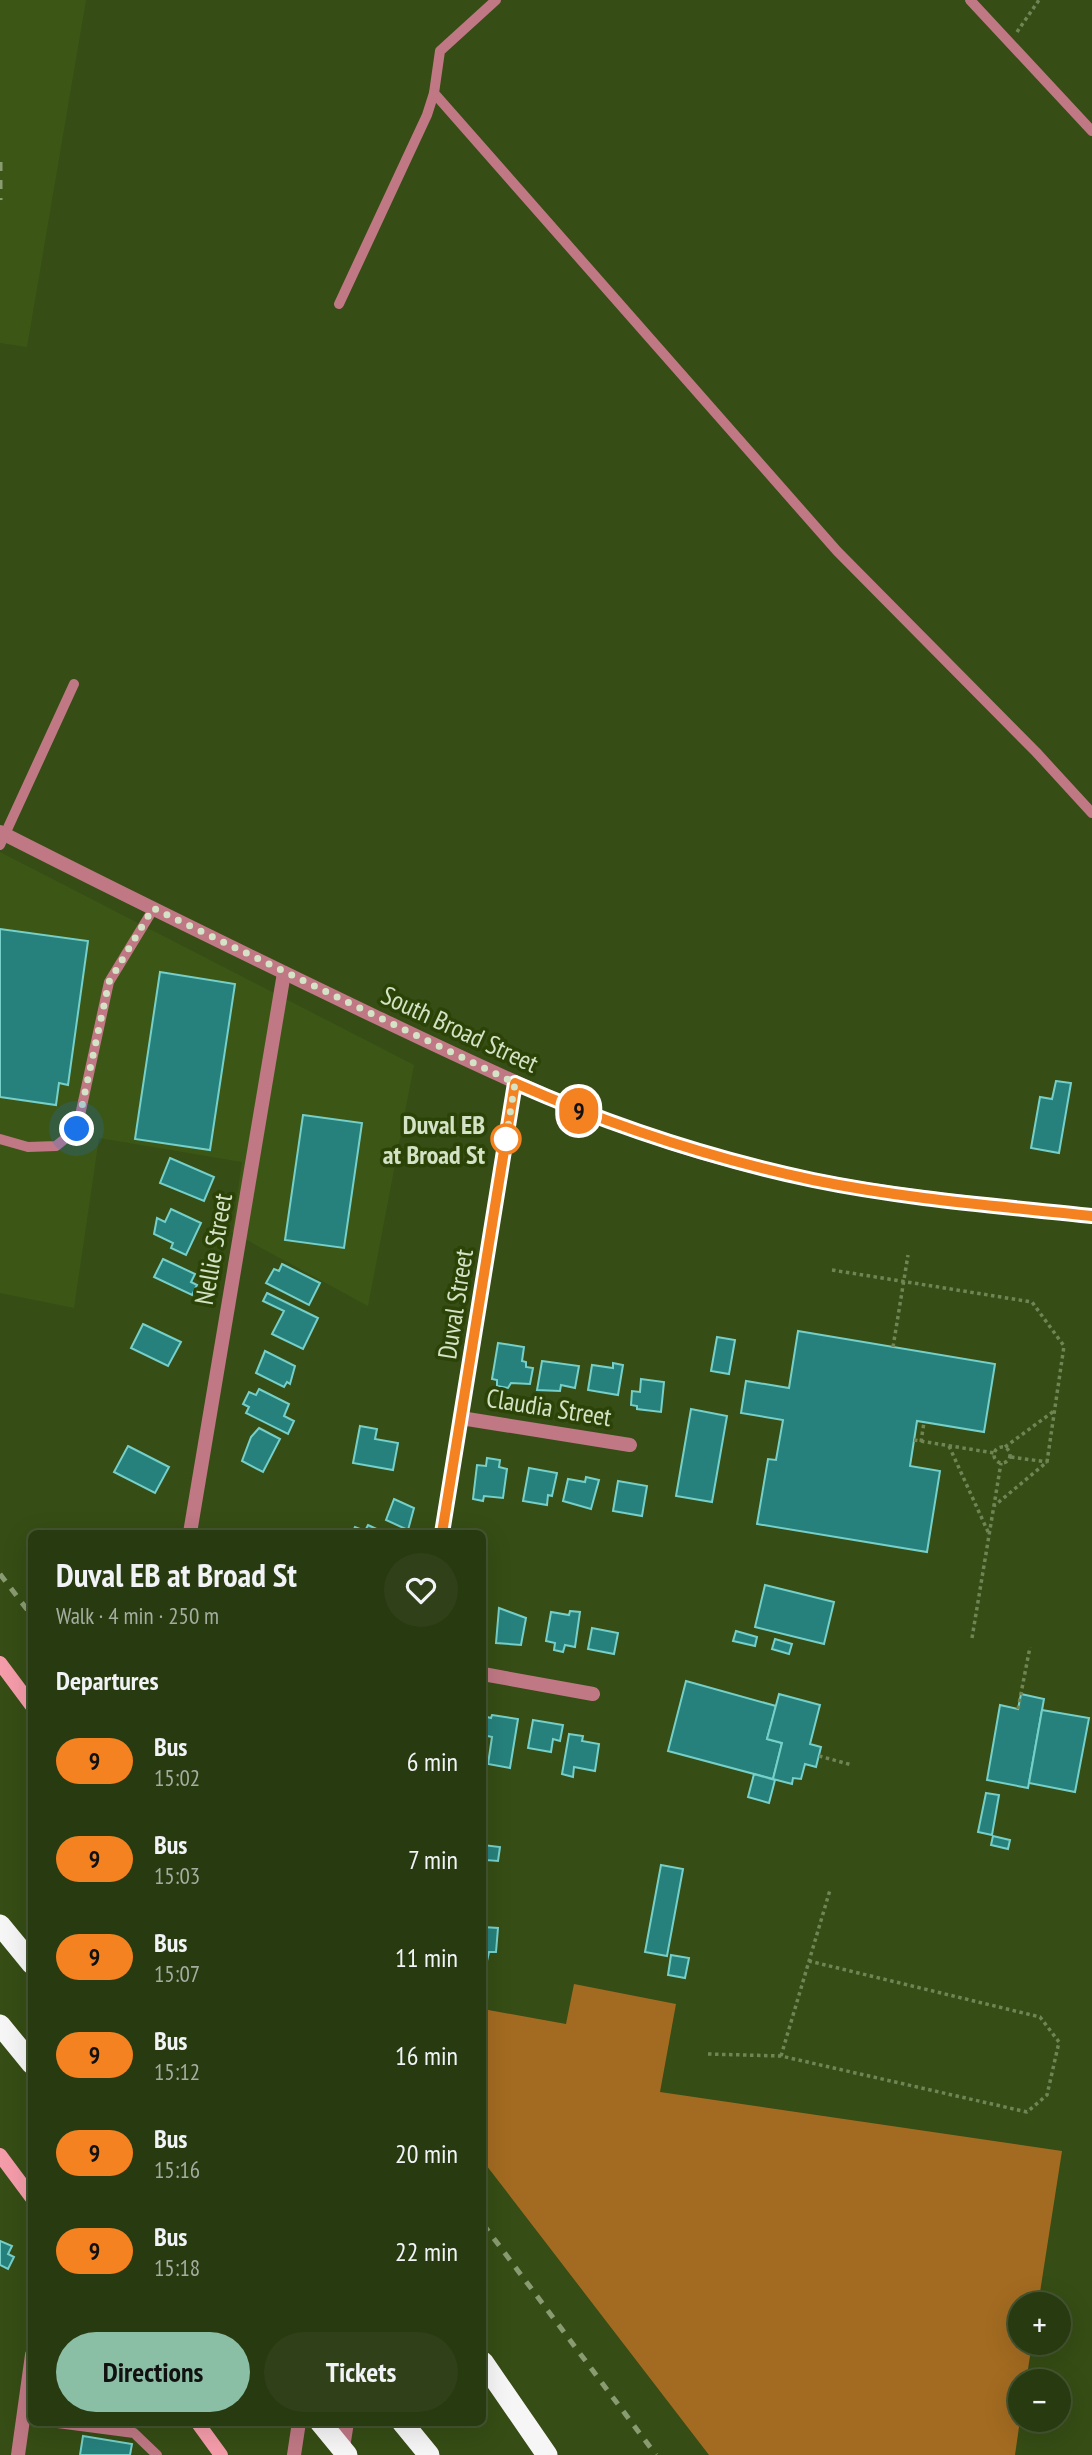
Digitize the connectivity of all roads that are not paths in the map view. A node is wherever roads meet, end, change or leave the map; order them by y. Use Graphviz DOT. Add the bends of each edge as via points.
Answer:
graph roads {
  1 [pos="496,0"];
  2 [pos="970,0"];
  3 [pos="433,93"];
  4 [pos="1092,131"];
  5 [pos="339,304"];
  6 [pos="74,684"];
  7 [pos="1092,813"];
  8 [pos="2,837"];
  9 [pos="153,908"];
  10 [pos="284,973"];
  11 [pos="515,1083"];
  12 [pos="0,1139"];
  13 [pos="1092,1216"];
  14 [pos="461,1418"];
  15 [pos="630,1445"];
  16 [pos="191,1530"];
  17 [pos="442,1530"];
  18 [pos="0,1663"];
  19 [pos="486,1675"];
  20 [pos="593,1694"];
  21 [pos="28,1701"];
  22 [pos="0,1925"];
  23 [pos="28,1959"];
  24 [pos="0,2025"];
  25 [pos="28,2059"];
  26 [pos="0,2155"];
  27 [pos="28,2193"];
  28 [pos="486,2366"];
  29 [pos="27,2419"];
  30 [pos="81,2426"];
  31 [pos="200,2426"];
  32 [pos="298,2426"];
  33 [pos="323,2426"];
  34 [pos="347,2426"];
  35 [pos="405,2426"];
  36 [pos="18,2455"];
  37 [pos="157,2455"];
  38 [pos="221,2455"];
  39 [pos="294,2455"];
  40 [pos="344,2455"];
  41 [pos="429,2455"];
  42 [pos="547,2455"];
  1 -- 3 [label="lane" via="440,51"];
  2 -- 4 [label="lane"];
  3 -- 5 [label="lane" via="427,116"];
  3 -- 7 [label="lane" via="837,551"];
  6 -- 8 [label="lane"];
  8 -- 9 [label="street, South Broad Street"];
  9 -- 10 [label="street, South Broad Street"];
  9 -- 12 [label="lane" via="109,982 77,1129 56,1146 28,1147"];
  10 -- 11 [label="street, South Broad Street"];
  10 -- 16 [label="street, Nellie Street"];
  11 -- 13 [label="street, South Broad Street" via="641,1134 772,1171 904,1195"];
  11 -- 14 [label="street, Duval Street"];
  14 -- 15 [label="street, Claudia Street"];
  14 -- 17 [label="street, Duval Street"];
  18 -- 21 [label="main road"];
  19 -- 20 [label="street"];
  22 -- 23 [label="highway"];
  24 -- 25 [label="highway"];
  26 -- 27 [label="main road"];
  28 -- 42 [label="highway"];
  29 -- 36 [label="street"];
  30 -- 37 [label="lane" via="134,2433"];
  31 -- 38 [label="main road"];
  32 -- 39 [label="street"];
  33 -- 40 [label="highway, bridge"];
  34 -- 40 [label="street"];
  35 -- 41 [label="highway"];
}
